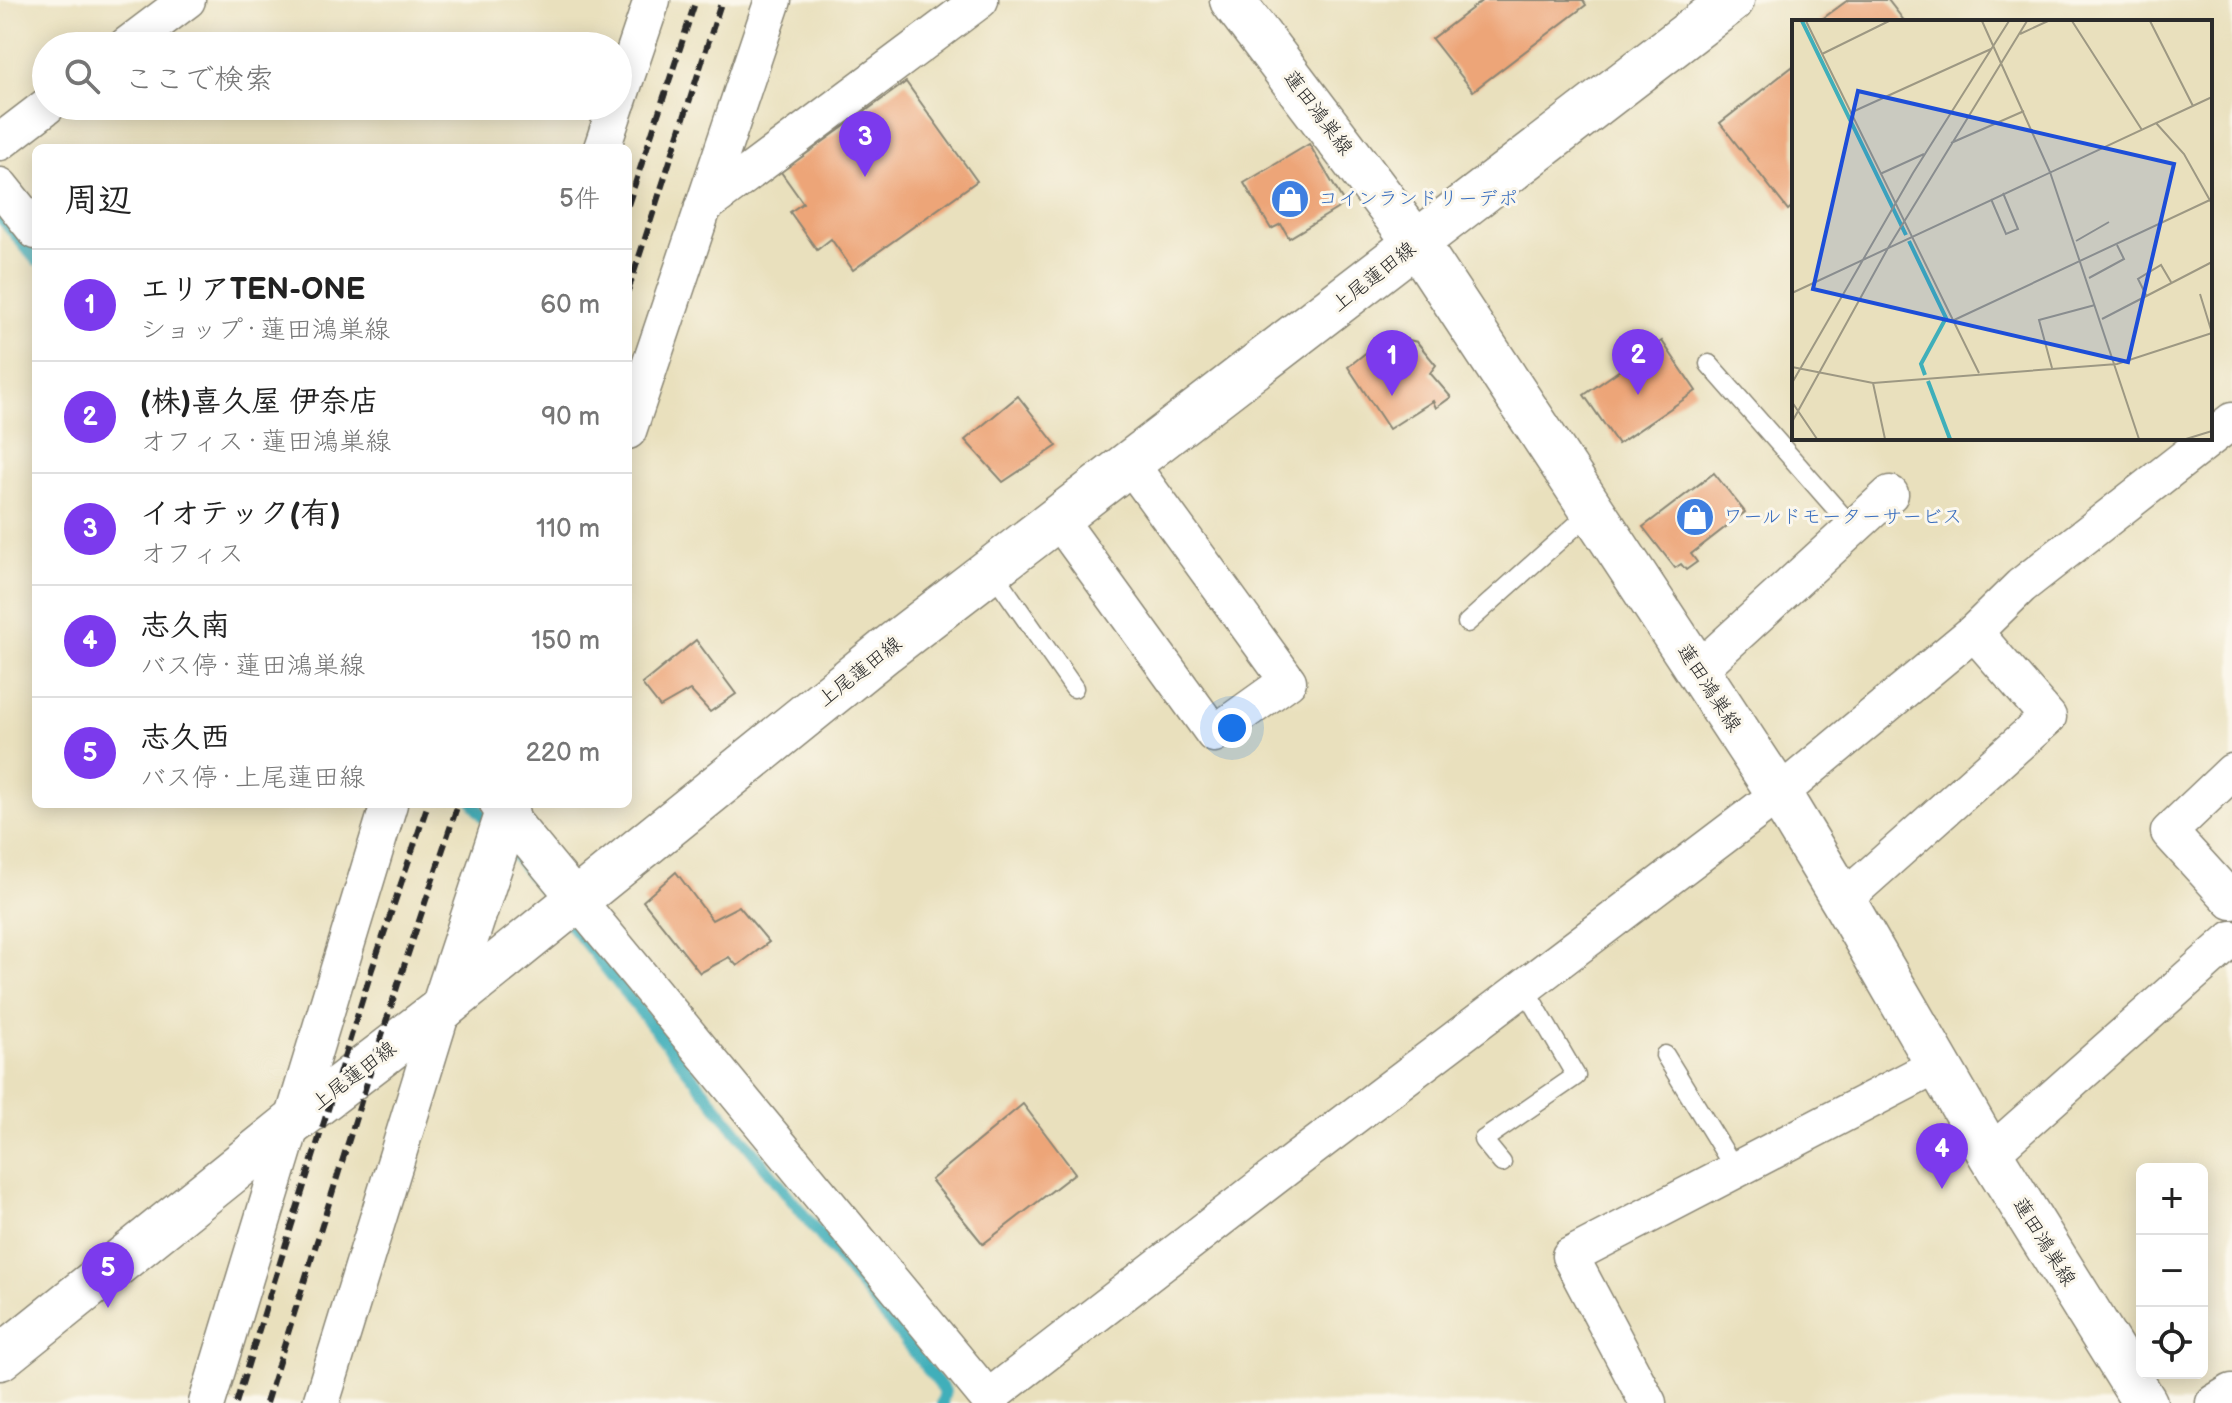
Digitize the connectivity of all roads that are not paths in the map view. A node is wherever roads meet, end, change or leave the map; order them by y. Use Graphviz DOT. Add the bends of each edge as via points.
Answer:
graph roads {
  1 [pos="187,0"];
  2 [pos="652,0"];
  3 [pos="773,0"];
  4 [pos="980,0"];
  5 [pos="1232,0"];
  6 [pos="1716,4"];
  7 [pos="145,32"];
  8 [pos="632,59"];
  9 [pos="32,117"];
  10 [pos="611,120"];
  11 [pos="0,142"];
  12 [pos="603,144"];
  13 [pos="0,186"];
  14 [pos="703,207"];
  15 [pos="32,226"];
  16 [pos="1417,244"];
  17 [pos="1709,364"];
  18 [pos="632,419"];
  19 [pos="2232,421"];
  20 [pos="2212,437"];
  21 [pos="2208,440"];
  22 [pos="1131,465"];
  23 [pos="1890,494"];
  24 [pos="1592,511"];
  25 [pos="1059,520"];
  26 [pos="1853,528"];
  27 [pos="992,571"];
  28 [pos="1467,623"];
  29 [pos="1974,632"];
  30 [pos="1698,670"];
  31 [pos="1074,688"];
  32 [pos="2232,772"];
  33 [pos="1779,794"];
  34 [pos="388,808"];
  35 [pos="505,808"];
  36 [pos="1843,900"];
  37 [pos="2232,901"];
  38 [pos="572,904"];
  39 [pos="2232,939"];
  40 [pos="1524,987"];
  41 [pos="443,1008"];
  42 [pos="1665,1055"];
  43 [pos="1938,1065"];
  44 [pos="291,1124"];
  45 [pos="1990,1154"];
  46 [pos="1502,1163"];
  47 [pos="1736,1171"];
  48 [pos="0,1358"];
  49 [pos="2232,1392"];
  50 [pos="990,1400"];
  51 [pos="207,1403"];
  52 [pos="321,1403"];
  53 [pos="1648,1403"];
  54 [pos="2145,1403"];
  55 [pos="2214,1403"];
  1 -- 7 [label="street"];
  2 -- 8 [label="street"];
  3 -- 14 [label="street"];
  4 -- 14 [label="street"];
  5 -- 16 [label="main road, 蓮田鴻巣線"];
  6 -- 16 [label="main road, 上尾蓮田線"];
  9 -- 11 [label="street"];
  10 -- 12 [label="street"];
  13 -- 15 [label="street"];
  14 -- 18 [label="street"];
  16 -- 22 [label="main road, 上尾蓮田線"];
  16 -- 24 [label="main road, 蓮田鴻巣線"];
  17 -- 26 [label="lane"];
  19 -- 20 [label="street"];
  21 -- 29 [label="street" via="2021,586"];
  22 -- 25 [label="main road, 上尾蓮田線"];
  22 -- 25 [label="street" via="1288,681 1214,734"];
  23 -- 26 [label="street"];
  24 -- 28 [label="lane"];
  24 -- 30 [label="main road, 蓮田鴻巣線"];
  25 -- 27 [label="main road, 上尾蓮田線"];
  26 -- 30 [label="street"];
  27 -- 31 [label="lane"];
  27 -- 38 [label="main road, 上尾蓮田線"];
  29 -- 33 [label="street"];
  29 -- 36 [label="street" via="2048,717"];
  30 -- 33 [label="main road, 蓮田鴻巣線"];
  32 -- 37 [label="street" via="2169,832"];
  33 -- 36 [label="main road, 蓮田鴻巣線"];
  33 -- 40 [label="street"];
  34 -- 44 [label="street"];
  35 -- 38 [label="street"];
  35 -- 41 [label="main road"];
  36 -- 43 [label="main road, 蓮田鴻巣線"];
  38 -- 41 [label="main road, 上尾蓮田線"];
  38 -- 50 [label="street"];
  39 -- 45 [label="street"];
  40 -- 46 [label="lane" via="1576,1076 1483,1140"];
  40 -- 50 [label="street"];
  41 -- 44 [label="main road, 上尾蓮田線"];
  41 -- 52 [label="street"];
  42 -- 47 [label="lane"];
  43 -- 45 [label="main road, 蓮田鴻巣線"];
  43 -- 47 [label="street"];
  44 -- 48 [label="main road, 上尾蓮田線"];
  44 -- 51 [label="street"];
  45 -- 54 [label="main road, 蓮田鴻巣線"];
  47 -- 53 [label="street" via="1570,1256"];
  49 -- 55 [label="street"];
}
